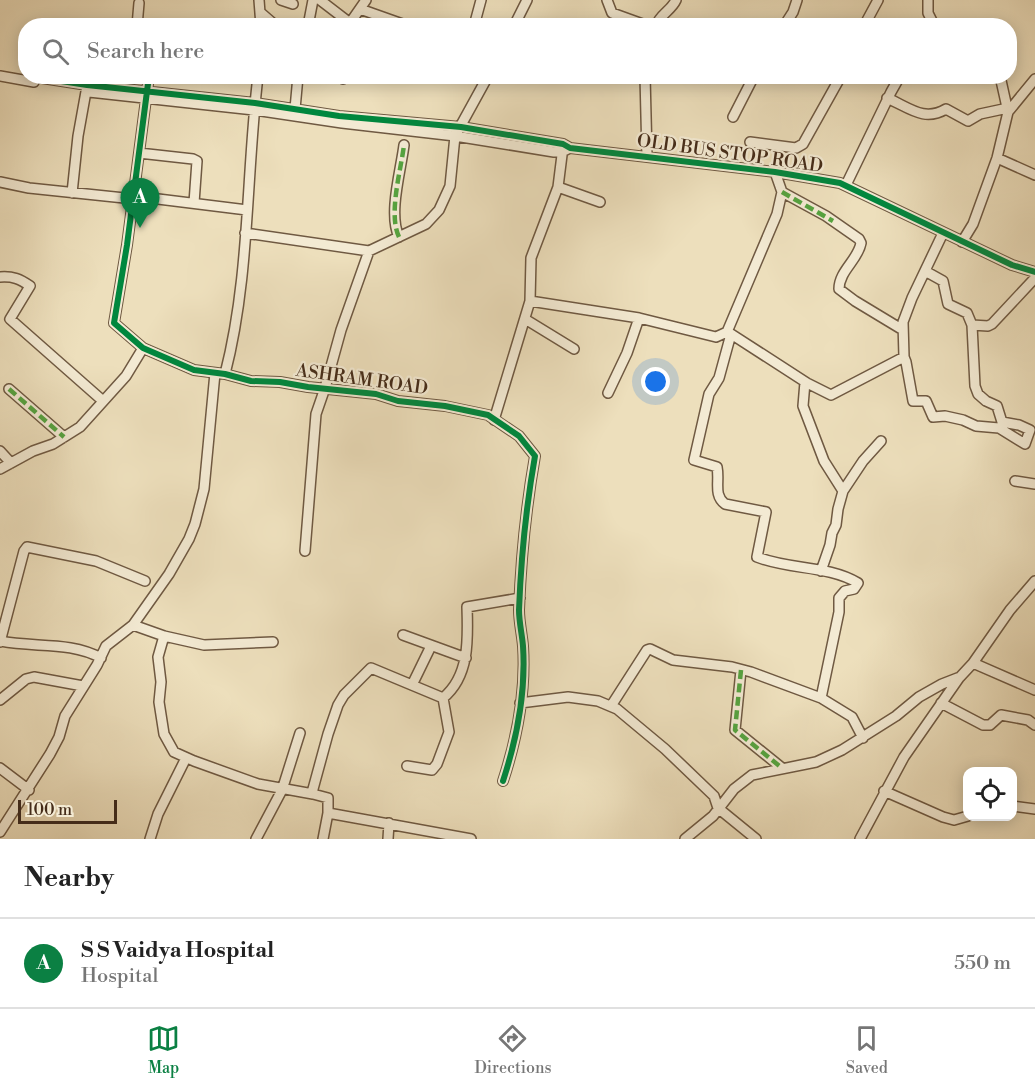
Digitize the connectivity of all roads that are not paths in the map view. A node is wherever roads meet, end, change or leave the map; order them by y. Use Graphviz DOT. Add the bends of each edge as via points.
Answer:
graph roads {
  1 [pos="259,0"];
  2 [pos="281,0"];
  3 [pos="313,0"];
  4 [pos="320,0"];
  5 [pos="366,0"];
  6 [pos="481,0"];
  7 [pos="527,0"];
  8 [pos="608,0"];
  9 [pos="676,0"];
  10 [pos="797,0"];
  11 [pos="878,0"];
  12 [pos="928,0"];
  13 [pos="141,1"];
  14 [pos="293,4"];
  15 [pos="360,9"];
  16 [pos="261,13"];
  17 [pos="621,16"];
  18 [pos="138,18"];
  19 [pos="261,18"];
  20 [pos="267,18"];
  21 [pos="310,18"];
  22 [pos="342,18"];
  23 [pos="354,18"];
  24 [pos="385,18"];
  25 [pos="476,18"];
  26 [pos="518,18"];
  27 [pos="626,18"];
  28 [pos="659,18"];
  29 [pos="789,18"];
  30 [pos="868,18"];
  31 [pos="930,18"];
  32 [pos="0,72"];
  33 [pos="18,75"];
  34 [pos="0,76"];
  35 [pos="18,79"];
  36 [pos="1035,79"];
  37 [pos="57,84"];
  38 [pos="66,84"];
  39 [pos="148,84"];
  40 [pos="257,84"];
  41 [pos="297,84"];
  42 [pos="484,84"];
  43 [pos="645,84"];
  44 [pos="750,84"];
  45 [pos="837,84"];
  46 [pos="896,84"];
  47 [pos="1002,84"];
  48 [pos="86,88"];
  49 [pos="147,95"];
  50 [pos="888,98"];
  51 [pos="254,106"];
  52 [pos="295,109"];
  53 [pos="1008,110"];
  54 [pos="734,117"];
  55 [pos="461,128"];
  56 [pos="455,136"];
  57 [pos="750,142"];
  58 [pos="404,145"];
  59 [pos="565,148"];
  60 [pos="139,153"];
  61 [pos="647,156"];
  62 [pos="997,159"];
  63 [pos="775,172"];
  64 [pos="1035,175"];
  65 [pos="0,182"];
  66 [pos="846,185"];
  67 [pos="558,187"];
  68 [pos="782,192"];
  69 [pos="72,194"];
  70 [pos="134,198"];
  71 [pos="600,202"];
  72 [pos="194,203"];
  73 [pos="247,210"];
  74 [pos="245,233"];
  75 [pos="943,233"];
  76 [pos="399,237"];
  77 [pos="962,242"];
  78 [pos="369,251"];
  79 [pos="1012,265"];
  80 [pos="925,271"];
  81 [pos="1035,272"];
  82 [pos="0,276"];
  83 [pos="1035,278"];
  84 [pos="530,301"];
  85 [pos="639,318"];
  86 [pos="525,319"];
  87 [pos="972,325"];
  88 [pos="903,330"];
  89 [pos="729,333"];
  90 [pos="142,348"];
  91 [pos="574,349"];
  92 [pos="903,357"];
  93 [pos="220,373"];
  94 [pos="805,382"];
  95 [pos="325,388"];
  96 [pos="9,389"];
  97 [pos="608,393"];
  98 [pos="103,401"];
  99 [pos="494,420"];
  100 [pos="64,437"];
  101 [pos="880,441"];
  102 [pos="0,451"];
  103 [pos="11,463"];
  104 [pos="0,469"];
  105 [pos="1015,482"];
  106 [pos="1035,484"];
  107 [pos="843,491"];
  108 [pos="305,551"];
  109 [pos="821,571"];
  110 [pos="145,581"];
  111 [pos="1035,581"];
  112 [pos="520,598"];
  113 [pos="133,625"];
  114 [pos="403,635"];
  115 [pos="164,636"];
  116 [pos="0,642"];
  117 [pos="273,642"];
  118 [pos="431,646"];
  119 [pos="100,658"];
  120 [pos="466,658"];
  121 [pos="973,663"];
  122 [pos="741,670"];
  123 [pos="960,677"];
  124 [pos="412,685"];
  125 [pos="83,686"];
  126 [pos="1035,690"];
  127 [pos="443,698"];
  128 [pos="821,698"];
  129 [pos="0,700"];
  130 [pos="520,703"];
  131 [pos="942,703"];
  132 [pos="611,706"];
  133 [pos="1035,724"];
  134 [pos="300,733"];
  135 [pos="863,738"];
  136 [pos="186,758"];
  137 [pos="407,766"];
  138 [pos="0,768"];
  139 [pos="782,768"];
  140 [pos="503,781"];
  141 [pos="29,790"];
  142 [pos="282,790"];
  143 [pos="884,791"];
  144 [pos="313,794"];
  145 [pos="1017,807"];
  146 [pos="718,808"];
  147 [pos="1035,809"];
  148 [pos="328,813"];
  149 [pos="963,817"];
  150 [pos="389,824"];
  151 [pos="0,832"];
  152 [pos="432,835"];
  153 [pos="150,839"];
  154 [pos="256,839"];
  155 [pos="323,839"];
  156 [pos="388,839"];
  157 [pos="471,839"];
  158 [pos="685,839"];
  159 [pos="756,839"];
  160 [pos="860,839"];
  1 -- 16 [label="street"];
  2 -- 14 [label="street"];
  3 -- 21 [label="street"];
  4 -- 22 [label="street"];
  5 -- 15 [label="street"];
  6 -- 25 [label="street"];
  7 -- 26 [label="street"];
  8 -- 17 [label="street" via="612,13"];
  9 -- 28 [label="street"];
  10 -- 29 [label="street"];
  11 -- 30 [label="street"];
  12 -- 31 [label="street"];
  13 -- 18 [label="street"];
  15 -- 23 [label="street"];
  15 -- 24 [label="street"];
  16 -- 19 [label="street"];
  16 -- 20 [label="street"];
  17 -- 27 [label="street"];
  32 -- 33 [label="street"];
  34 -- 35 [label="street"];
  36 -- 53 [label="street"];
  37 -- 48 [label="street"];
  38 -- 48 [label="street"];
  39 -- 49 [label="street"];
  40 -- 51 [label="street"];
  41 -- 52 [label="street"];
  42 -- 55 [label="street"];
  43 -- 61 [label="street"];
  44 -- 54 [label="street"];
  45 -- 57 [label="street" via="803,144 796,148"];
  46 -- 50 [label="street"];
  47 -- 53 [label="street"];
  48 -- 49 [label="street"];
  48 -- 69 [label="street"];
  49 -- 51 [label="street"];
  49 -- 60 [label="street"];
  50 -- 53 [label="street" via="927,116 946,109 968,121 980,114"];
  50 -- 66 [label="street"];
  51 -- 52 [label="street"];
  51 -- 56 [label="street" via="342,123"];
  51 -- 73 [label="street"];
  52 -- 55 [label="street"];
  53 -- 62 [label="street"];
  55 -- 56 [label="street"];
  55 -- 59 [label="street"];
  56 -- 59 [label="street"];
  56 -- 76 [label="street" via="450,186 439,210 426,224"];
  58 -- 76 [label="street" via="396,200 395,229"];
  59 -- 61 [label="street, OLD BUS STOP ROAD"];
  59 -- 67 [label="street"];
  60 -- 70 [label="street"];
  60 -- 72 [label="street" via="197,161"];
  61 -- 63 [label="street, OLD BUS STOP ROAD"];
  62 -- 64 [label="street"];
  62 -- 77 [label="street"];
  63 -- 66 [label="street, OLD BUS STOP ROAD"];
  63 -- 68 [label="street"];
  65 -- 69 [label="street"];
  66 -- 75 [label="street, OLD BUS STOP ROAD"];
  67 -- 71 [label="street"];
  67 -- 84 [label="street" via="531,258"];
  68 -- 88 [label="street" via="859,239 860,250 841,278 839,290"];
  68 -- 89 [label="street"];
  69 -- 70 [label="street"];
  70 -- 72 [label="street"];
  70 -- 90 [label="street, ASHRAM ROAD" via="114,323"];
  72 -- 73 [label="street"];
  73 -- 74 [label="street"];
  74 -- 78 [label="street"];
  74 -- 93 [label="street" via="244,270 231,352"];
  75 -- 77 [label="street, OLD BUS STOP ROAD"];
  75 -- 80 [label="street"];
  76 -- 78 [label="street"];
  77 -- 79 [label="street, OLD BUS STOP ROAD"];
  78 -- 95 [label="street"];
  79 -- 81 [label="street, OLD BUS STOP ROAD"];
  79 -- 83 [label="street, OLD BUS STOP ROAD"];
  80 -- 87 [label="street" via="943,281 948,304 967,313"];
  80 -- 88 [label="street"];
  82 -- 98 [label="street" via="22,280 30,286 10,319"];
  83 -- 87 [label="street" via="992,324"];
  84 -- 85 [label="street"];
  84 -- 86 [label="street"];
  85 -- 89 [label="street" via="716,337"];
  85 -- 97 [label="street"];
  86 -- 91 [label="street"];
  86 -- 99 [label="street"];
  87 -- 92 [label="street" via="973,376 978,394 997,406 1002,422 1029,430 1024,444 999,428 933,417 926,401 913,401"];
  88 -- 92 [label="street"];
  89 -- 94 [label="street"];
  89 -- 109 [label="street" via="719,378 709,394 694,460 717,467 717,496 721,502 766,512 757,557"];
  90 -- 93 [label="street, ASHRAM ROAD" via="194,370"];
  90 -- 98 [label="street" via="126,376"];
  92 -- 94 [label="street" via="831,395"];
  93 -- 95 [label="street, ASHRAM ROAD" via="251,381"];
  93 -- 113 [label="street" via="195,524 178,559"];
  94 -- 107 [label="street" via="803,406 824,461"];
  95 -- 99 [label="street, ASHRAM ROAD" via="471,411"];
  95 -- 108 [label="street" via="316,414"];
  96 -- 100 [label="street"];
  98 -- 100 [label="street" via="80,427"];
  99 -- 112 [label="street, ASHRAM ROAD" via="519,436 535,456 526,503"];
  100 -- 103 [label="street"];
  101 -- 107 [label="street"];
  102 -- 103 [label="street"];
  103 -- 104 [label="street"];
  105 -- 106 [label="street"];
  107 -- 109 [label="street"];
  109 -- 128 [label="street" via="853,580 857,586 839,598"];
  110 -- 116 [label="street" via="96,561 27,546"];
  111 -- 121 [label="street"];
  112 -- 120 [label="street" via="467,607"];
  112 -- 130 [label="street"];
  113 -- 115 [label="street"];
  113 -- 119 [label="street" via="106,646"];
  114 -- 118 [label="street"];
  115 -- 117 [label="street" via="212,646"];
  115 -- 136 [label="street" via="159,657 164,734 174,752"];
  116 -- 119 [label="street" via="76,648"];
  118 -- 120 [label="street"];
  118 -- 124 [label="street"];
  119 -- 125 [label="street"];
  120 -- 127 [label="street"];
  121 -- 123 [label="street"];
  121 -- 126 [label="street"];
  122 -- 128 [label="street"];
  122 -- 132 [label="street" via="673,660 648,649"];
  122 -- 139 [label="street" via="735,730"];
  123 -- 131 [label="street"];
  123 -- 135 [label="street" via="919,697"];
  124 -- 127 [label="street"];
  124 -- 144 [label="street" via="371,669 344,695 328,734"];
  125 -- 129 [label="street" via="34,677"];
  125 -- 141 [label="street"];
  127 -- 137 [label="street" via="449,732 437,764 432,770"];
  128 -- 135 [label="street" via="852,717"];
  130 -- 132 [label="street" via="568,697"];
  130 -- 140 [label="street"];
  131 -- 133 [label="street" via="983,725 990,725 1001,715"];
  131 -- 143 [label="street"];
  132 -- 146 [label="street" via="714,796"];
  134 -- 142 [label="street"];
  135 -- 139 [label="street" via="816,762"];
  136 -- 142 [label="street"];
  136 -- 153 [label="street"];
  138 -- 141 [label="street"];
  139 -- 146 [label="street" via="752,775"];
  141 -- 151 [label="street"];
  142 -- 144 [label="street"];
  142 -- 154 [label="street"];
  143 -- 149 [label="street" via="944,817"];
  143 -- 160 [label="street"];
  144 -- 148 [label="street" via="328,798"];
  145 -- 147 [label="street"];
  146 -- 158 [label="street"];
  146 -- 159 [label="street"];
  148 -- 150 [label="street"];
  148 -- 155 [label="street"];
  150 -- 152 [label="street"];
  150 -- 156 [label="street"];
  152 -- 157 [label="street"];
}
